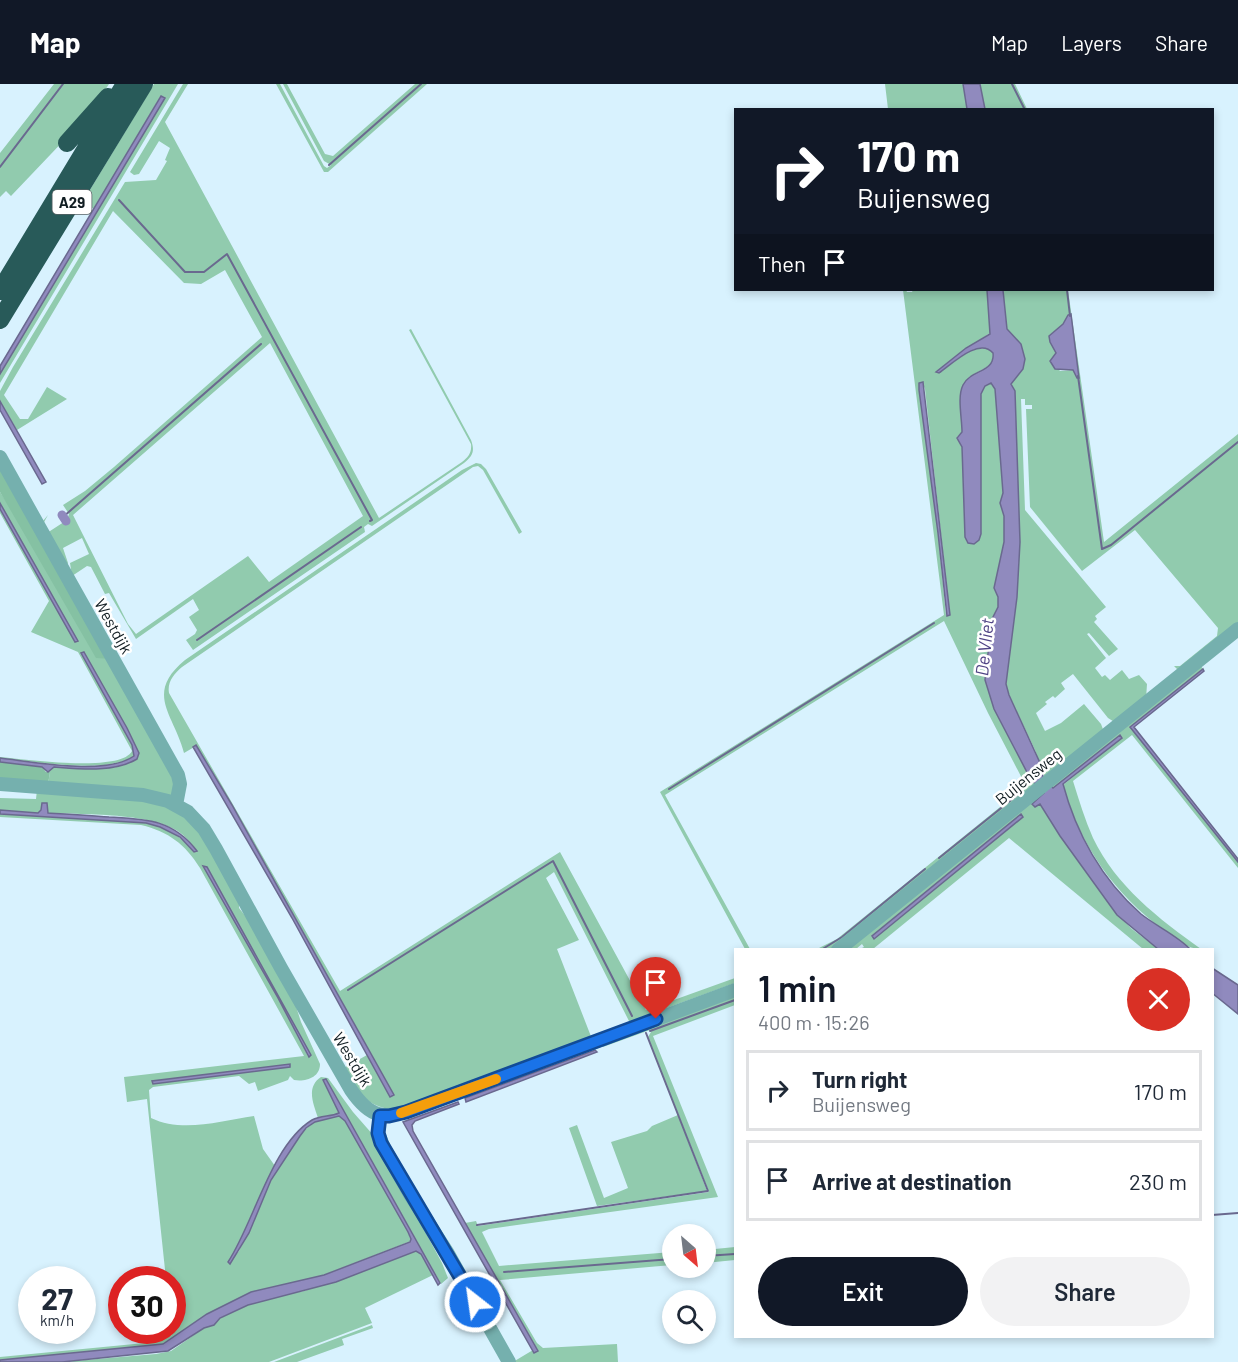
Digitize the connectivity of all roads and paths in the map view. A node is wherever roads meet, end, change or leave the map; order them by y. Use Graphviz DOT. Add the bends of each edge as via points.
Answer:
graph roads {
  1 [pos="120,84"];
  2 [pos="125,84"];
  3 [pos="144,84"];
  4 [pos="67,143"];
  5 [pos="0,291"];
  6 [pos="0,320"];
  7 [pos="2,463"];
  8 [pos="1238,629"];
  9 [pos="0,784"];
  10 [pos="176,804"];
  11 [pos="840,948"];
  12 [pos="734,990"];
  13 [pos="380,1116"];
  14 [pos="509,1362"];
  1 -- 4 [label="highway"];
  2 -- 5 [label="highway, A29"];
  3 -- 6 [label="highway, A29"];
  7 -- 10 [label="street, Westdijk" via="178,775"];
  8 -- 11 [label="street, Buijensweg"];
  9 -- 10 [label="street, Westdijk" via="143,795"];
  10 -- 13 [label="street, Westdijk" via="192,815 209,836 351,1090 364,1106"];
  12 -- 13 [label="street" via="414,1109"];
  13 -- 14 [label="street" via="378,1133 384,1148"];
}
